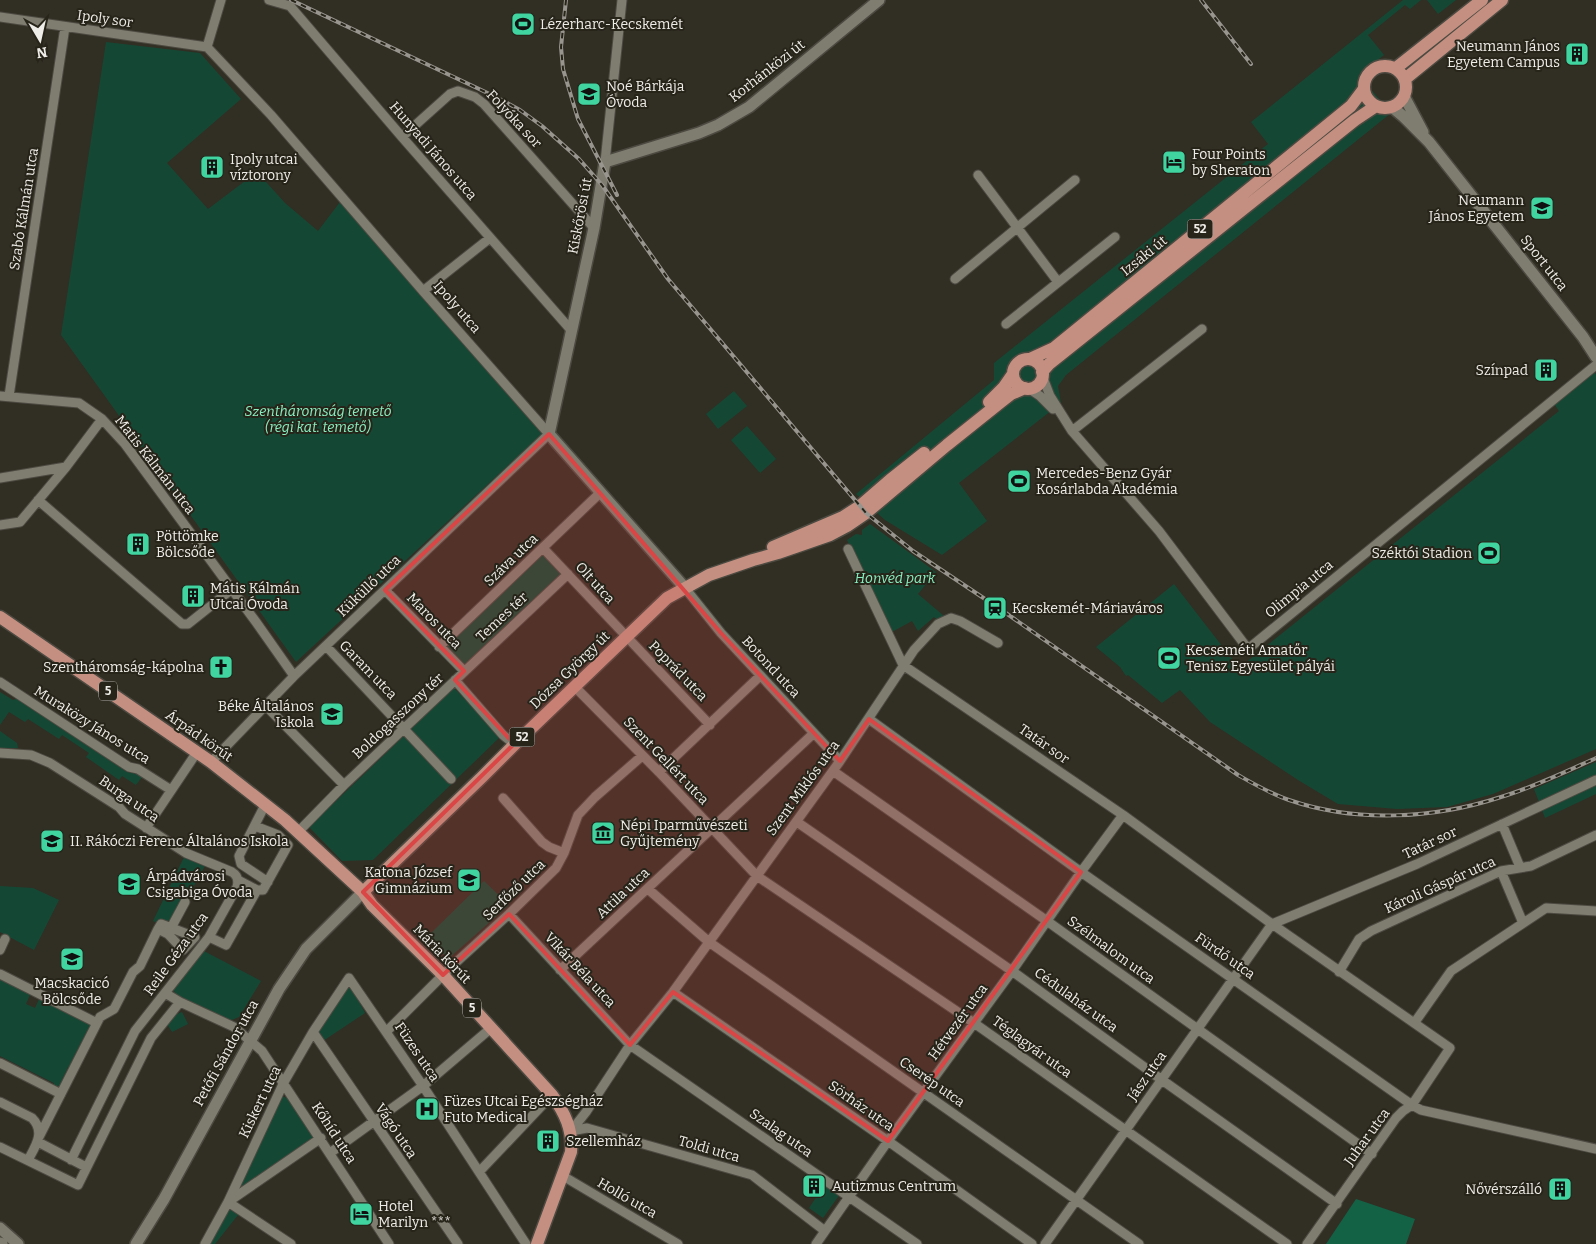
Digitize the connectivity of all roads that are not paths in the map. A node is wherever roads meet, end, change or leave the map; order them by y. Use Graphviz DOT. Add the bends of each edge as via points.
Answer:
graph roads {
  1 [pos="221,0"];
  2 [pos="269,0"];
  3 [pos="622,0"];
  4 [pos="879,0"];
  5 [pos="1482,0"];
  6 [pos="1502,0"];
  7 [pos="0,18"];
  8 [pos="65,27"];
  9 [pos="207,47"];
  10 [pos="1396,68"];
  11 [pos="1405,79"];
  12 [pos="1364,90"];
  13 [pos="1404,96"];
  14 [pos="1376,106"];
  15 [pos="1392,107"];
  16 [pos="402,137"];
  17 [pos="1429,142"];
  18 [pos="605,162"];
  19 [pos="978,175"];
  20 [pos="1074,180"];
  21 [pos="1017,227"];
  22 [pos="594,228"];
  23 [pos="490,238"];
  24 [pos="1115,238"];
  25 [pos="955,279"];
  26 [pos="1058,282"];
  27 [pos="423,291"];
  28 [pos="1006,324"];
  29 [pos="1202,328"];
  30 [pos="571,330"];
  31 [pos="1596,357"];
  32 [pos="1030,360"];
  33 [pos="1596,365"];
  34 [pos="1042,373"];
  35 [pos="1013,374"];
  36 [pos="1026,388"];
  37 [pos="5,396"];
  38 [pos="102,420"];
  39 [pos="1064,420"];
  40 [pos="1072,431"];
  41 [pos="549,434"];
  42 [pos="66,467"];
  43 [pos="0,478"];
  44 [pos="601,492"];
  45 [pos="38,500"];
  46 [pos="0,525"];
  47 [pos="838,525"];
  48 [pos="543,548"];
  49 [pos="848,549"];
  50 [pos="568,574"];
  51 [pos="685,588"];
  52 [pos="232,589"];
  53 [pos="385,590"];
  54 [pos="2,618"];
  55 [pos="626,637"];
  56 [pos="998,643"];
  57 [pos="326,646"];
  58 [pos="439,647"];
  59 [pos="903,665"];
  60 [pos="464,672"];
  61 [pos="294,676"];
  62 [pos="760,676"];
  63 [pos="455,680"];
  64 [pos="0,682"];
  65 [pos="575,687"];
  66 [pos="265,706"];
  67 [pos="869,719"];
  68 [pos="710,725"];
  69 [pos="405,728"];
  70 [pos="814,733"];
  71 [pos="514,744"];
  72 [pos="197,752"];
  73 [pos="0,753"];
  74 [pos="642,756"];
  75 [pos="840,761"];
  76 [pos="211,762"];
  77 [pos="833,771"];
  78 [pos="659,772"];
  79 [pos="452,779"];
  80 [pos="1596,780"];
  81 [pos="344,785"];
  82 [pos="171,790"];
  83 [pos="503,798"];
  84 [pos="265,804"];
  85 [pos="1123,815"];
  86 [pos="796,822"];
  87 [pos="1502,824"];
  88 [pos="255,826"];
  89 [pos="146,828"];
  90 [pos="712,828"];
  91 [pos="298,832"];
  92 [pos="1596,835"];
  93 [pos="564,854"];
  94 [pos="1520,867"];
  95 [pos="1501,871"];
  96 [pos="1081,872"];
  97 [pos="757,876"];
  98 [pos="268,882"];
  99 [pos="237,883"];
  100 [pos="648,889"];
  101 [pos="257,890"];
  102 [pos="363,892"];
  103 [pos="185,902"];
  104 [pos="1596,911"];
  105 [pos="509,914"];
  106 [pos="1047,920"];
  107 [pos="1523,923"];
  108 [pos="1272,924"];
  109 [pos="171,928"];
  110 [pos="158,929"];
  111 [pos="209,937"];
  112 [pos="5,939"];
  113 [pos="709,942"];
  114 [pos="0,950"];
  115 [pos="560,970"];
  116 [pos="1012,971"];
  117 [pos="1339,972"];
  118 [pos="0,974"];
  119 [pos="443,975"];
  120 [pos="349,978"];
  121 [pos="1234,978"];
  122 [pos="673,992"];
  123 [pos="164,993"];
  124 [pos="180,1002"];
  125 [pos="1415,1022"];
  126 [pos="97,1023"];
  127 [pos="974,1023"];
  128 [pos="490,1028"];
  129 [pos="1197,1029"];
  130 [pos="313,1032"];
  131 [pos="387,1032"];
  132 [pos="134,1034"];
  133 [pos="251,1040"];
  134 [pos="149,1042"];
  135 [pos="630,1044"];
  136 [pos="1450,1048"];
  137 [pos="0,1064"];
  138 [pos="1162,1080"];
  139 [pos="284,1082"];
  140 [pos="423,1086"];
  141 [pos="924,1093"];
  142 [pos="61,1094"];
  143 [pos="552,1095"];
  144 [pos="0,1102"];
  145 [pos="1412,1105"];
  146 [pos="96,1110"];
  147 [pos="111,1117"];
  148 [pos="373,1122"];
  149 [pos="1126,1131"];
  150 [pos="571,1132"];
  151 [pos="321,1138"];
  152 [pos="38,1140"];
  153 [pos="888,1141"];
  154 [pos="0,1146"];
  155 [pos="1596,1149"];
  156 [pos="330,1153"];
  157 [pos="1372,1154"];
  158 [pos="28,1160"];
  159 [pos="71,1160"];
  160 [pos="86,1167"];
  161 [pos="479,1172"];
  162 [pos="563,1176"];
  163 [pos="848,1196"];
  164 [pos="1077,1200"];
  165 [pos="228,1202"];
  166 [pos="1337,1204"];
  167 [pos="0,1228"];
  168 [pos="825,1231"];
  169 [pos="18,1244"];
  170 [pos="136,1244"];
  171 [pos="204,1244"];
  172 [pos="291,1244"];
  173 [pos="389,1244"];
  174 [pos="458,1244"];
  175 [pos="526,1244"];
  176 [pos="537,1244"];
  177 [pos="678,1244"];
  178 [pos="816,1244"];
  179 [pos="917,1244"];
  180 [pos="1032,1244"];
  181 [pos="1045,1244"];
  182 [pos="1140,1244"];
  183 [pos="1287,1244"];
  184 [pos="1307,1244"];
  1 -- 9 [label="street"];
  2 -- 16 [label="street, Hunyadi János utca" via="290,6"];
  3 -- 18 [label="street, Kiskőrösi út"];
  4 -- 18 [label="street, Korhánközi út" via="749,106 718,125"];
  5 -- 10 [label="main road"];
  6 -- 11 [label="main road"];
  7 -- 8 [label="street, Ipoly sor"];
  8 -- 9 [label="street, Ipoly sor"];
  8 -- 37 [label="street, Szabó Kálmán utca"];
  9 -- 27 [label="street, Ipoly utca" via="271,115"];
  10 -- 11 [label="main road"];
  10 -- 12 [label="main road" via="1386,65 1375,67 1364,79"];
  11 -- 13 [label="main road"];
  12 -- 14 [label="main road" via="1366,98"];
  12 -- 32 [label="main road, Izsáki út / 52" via="1350,106 1054,348"];
  13 -- 15 [label="main road"];
  13 -- 17 [label="street"];
  14 -- 15 [label="main road"];
  14 -- 34 [label="main road, Izsáki út / 52" via="1049,364"];
  15 -- 17 [label="street"];
  16 -- 22 [label="street, Folyóka sor" via="450,94 458,91 475,97"];
  16 -- 23 [label="street, Hunyadi János utca"];
  17 -- 31 [label="street, Sport utca"];
  18 -- 22 [label="street, Kiskőrösi út"];
  19 -- 21 [label="street"];
  20 -- 21 [label="street"];
  21 -- 25 [label="street"];
  21 -- 26 [label="street"];
  22 -- 30 [label="street, Kiskőrösi út"];
  23 -- 27 [label="street"];
  23 -- 30 [label="street, Hunyadi János utca"];
  24 -- 26 [label="street"];
  26 -- 28 [label="street"];
  27 -- 41 [label="street, Ipoly utca"];
  29 -- 40 [label="street"];
  30 -- 41 [label="street, Kiskőrösi út"];
  32 -- 34 [label="main road" via="1038,363"];
  32 -- 35 [label="main road, 52" via="1020,362"];
  33 -- 40 [label="street, Olimpia utca" via="1248,648 1159,531"];
  34 -- 36 [label="main road, 52" via="1037,385"];
  34 -- 39 [label="street, Olimpia utca" via="1050,396"];
  35 -- 36 [label="main road" via="1017,383"];
  35 -- 47 [label="main road, 52" via="993,398"];
  36 -- 39 [label="street, Olimpia utca" via="1040,396"];
  36 -- 47 [label="main road, 52" via="1002,401 866,513"];
  37 -- 38 [label="street, Matis Kálmán utca" via="79,404"];
  38 -- 42 [label="street"];
  38 -- 52 [label="street, Matis Kálmán utca" via="125,444"];
  39 -- 40 [label="street, Olimpia utca"];
  41 -- 44 [label="street, Ipoly utca"];
  41 -- 53 [label="street, Küküllő utca"];
  42 -- 43 [label="street"];
  42 -- 45 [label="street"];
  44 -- 48 [label="street, Száva utca"];
  44 -- 51 [label="street, Ipoly utca"];
  45 -- 46 [label="street" via="20,522"];
  45 -- 52 [label="street" via="182,624 188,624"];
  47 -- 51 [label="main road, Dózsa György út / 52" via="778,553 709,575"];
  48 -- 50 [label="street, Olt utca"];
  48 -- 58 [label="street, Száva utca"];
  49 -- 59 [label="street"];
  50 -- 55 [label="street, Olt utca"];
  50 -- 60 [label="street, Temes tér"];
  51 -- 55 [label="main road, Dózsa György út / 52" via="667,598"];
  51 -- 62 [label="street, Botond utca"];
  52 -- 61 [label="street, Matis Kálmán utca"];
  53 -- 57 [label="street, Küküllő utca"];
  53 -- 58 [label="street, Maros utca"];
  54 -- 72 [label="main road, Árpád körút / 5"];
  55 -- 65 [label="main road, Dózsa György út / 52"];
  55 -- 68 [label="street, Poprád utca"];
  56 -- 59 [label="street, Szent Miklós utca" via="960,621 947,620 938,624"];
  57 -- 61 [label="street, Küküllő utca"];
  57 -- 69 [label="street, Garam utca"];
  58 -- 60 [label="street, Maros utca"];
  59 -- 67 [label="street, Szent Miklós utca"];
  59 -- 85 [label="street, Tatár sor"];
  60 -- 63 [label="street, Temes tér"];
  61 -- 66 [label="street, Küküllő utca"];
  62 -- 68 [label="street"];
  62 -- 70 [label="street, Botond utca"];
  63 -- 69 [label="street, Boldogasszony tér"];
  63 -- 71 [label="street, Boldogasszony tér"];
  64 -- 82 [label="street, Muraközy János utca" via="129,767"];
  65 -- 71 [label="main road, Dózsa György út / 52"];
  65 -- 74 [label="street, Szent Gellért utca"];
  66 -- 76 [label="street, Küküllő utca"];
  66 -- 81 [label="street"];
  67 -- 75 [label="street, Szent Miklós utca"];
  67 -- 96 [label="street, Fürdő utca"];
  68 -- 78 [label="street"];
  69 -- 79 [label="street, Garam utca"];
  69 -- 81 [label="street, Boldogasszony tér"];
  70 -- 75 [label="street, Botond utca"];
  70 -- 90 [label="street, Attila utca"];
  71 -- 102 [label="main road, Dózsa György út / 52"];
  72 -- 76 [label="main road, Árpád körút / 5"];
  72 -- 82 [label="street"];
  73 -- 89 [label="street, Burga utca" via="31,755 50,763"];
  74 -- 78 [label="street, Szent Gellért utca"];
  74 -- 93 [label="street, Serfőző utca" via="578,814"];
  75 -- 77 [label="street, Szent Miklós utca"];
  76 -- 84 [label="main road, Árpád körút / 5"];
  77 -- 86 [label="street, Szent Miklós utca"];
  77 -- 106 [label="street, Szélmalom utca"];
  78 -- 90 [label="street, Szent Gellért utca"];
  80 -- 87 [label="street, Tatár sor"];
  81 -- 91 [label="street, Boldogasszony tér"];
  82 -- 89 [label="street"];
  83 -- 93 [label="street" via="542,842"];
  84 -- 88 [label="street"];
  84 -- 91 [label="main road, Árpád körút / 5"];
  85 -- 96 [label="street, Hétvezér utca"];
  85 -- 108 [label="street, Tatár sor"];
  86 -- 97 [label="street, Szent Miklós utca"];
  86 -- 116 [label="street, Cédulaház utca"];
  87 -- 94 [label="street"];
  87 -- 108 [label="street, Tatár sor" via="1417,864"];
  88 -- 98 [label="street" via="239,856 241,864"];
  88 -- 98 [label="street" via="278,835 288,845"];
  89 -- 99 [label="street, Burga utca" via="186,853 232,872"];
  90 -- 97 [label="street, Szent Gellért utca"];
  90 -- 100 [label="street, Attila utca"];
  91 -- 102 [label="main road, Árpád körút / 5"];
  92 -- 94 [label="street, Károli Gáspár utca" via="1531,866"];
  93 -- 105 [label="street, Serfőző utca" via="556,868"];
  94 -- 95 [label="street, Károli Gáspár utca"];
  95 -- 107 [label="street"];
  95 -- 117 [label="street, Károli Gáspár utca" via="1371,931 1359,939"];
  96 -- 106 [label="street, Hétvezér utca"];
  96 -- 121 [label="street, Fürdő utca"];
  97 -- 113 [label="street, Szent Miklós utca"];
  97 -- 127 [label="street, Téglagyár utca"];
  98 -- 101 [label="street" via="263,890"];
  99 -- 101 [label="street, Burga utca"];
  99 -- 111 [label="street, Reile Géza utca"];
  100 -- 113 [label="street, Cserép utca"];
  100 -- 115 [label="street, Attila utca"];
  101 -- 111 [label="street" via="226,945"];
  102 -- 119 [label="main road, Mária körút / 5"];
  102 -- 133 [label="street, Petőfi Sándor utca" via="306,949"];
  103 -- 109 [label="street"];
  104 -- 107 [label="street" via="1546,908"];
  105 -- 115 [label="street, Vikár Béla utca"];
  105 -- 119 [label="street, Serfőző utca"];
  106 -- 116 [label="street, Hétvezér utca"];
  106 -- 129 [label="street, Szélmalom utca"];
  107 -- 125 [label="street" via="1451,971"];
  108 -- 117 [label="street, Tatár sor"];
  108 -- 121 [label="street, Jász utca"];
  109 -- 110 [label="street" via="161,924"];
  109 -- 110 [label="street" via="195,937 183,950 168,934"];
  110 -- 126 [label="street" via="114,1009"];
  111 -- 123 [label="street, Reile Géza utca"];
  112 -- 114 [label="street"];
  113 -- 122 [label="street, Szent Miklós utca"];
  113 -- 141 [label="street, Cserép utca"];
  115 -- 135 [label="street, Vikár Béla utca"];
  116 -- 127 [label="street, Hétvezér utca"];
  116 -- 138 [label="street, Cédulaház utca"];
  117 -- 125 [label="street, Tatár sor"];
  118 -- 126 [label="street"];
  119 -- 128 [label="main road, Mária körút / 5"];
  119 -- 131 [label="street, Serfőző utca"];
  120 -- 130 [label="street, Kiskert utca"];
  120 -- 131 [label="street, Füzes utca"];
  121 -- 129 [label="street, Jász utca"];
  121 -- 145 [label="street, Fürdő utca"];
  122 -- 135 [label="street, Szent Miklós utca"];
  122 -- 153 [label="street, Sörház utca"];
  123 -- 124 [label="street, Kőhíd utca"];
  123 -- 132 [label="street, Reile Géza utca"];
  124 -- 133 [label="street, Kőhíd utca" via="234,1027"];
  124 -- 134 [label="street"];
  125 -- 136 [label="street, Tatár sor"];
  126 -- 142 [label="street"];
  127 -- 141 [label="street, Hétvezér utca"];
  127 -- 149 [label="street, Téglagyár utca"];
  128 -- 140 [label="street"];
  128 -- 143 [label="main road, Mária körút / 5"];
  129 -- 138 [label="street, Jász utca"];
  129 -- 157 [label="street, Szélmalom utca"];
  130 -- 139 [label="street, Kiskert utca"];
  130 -- 148 [label="street, Vágó utca"];
  131 -- 140 [label="street, Füzes utca"];
  132 -- 134 [label="street"];
  132 -- 146 [label="street, Reile Géza utca"];
  133 -- 139 [label="street, Kőhíd utca"];
  133 -- 170 [label="street, Petőfi Sándor utca"];
  134 -- 147 [label="street"];
  135 -- 150 [label="street, Szent Miklós utca"];
  135 -- 163 [label="street, Szalag utca"];
  136 -- 145 [label="street, Juhar utca"];
  137 -- 142 [label="street"];
  138 -- 149 [label="street, Jász utca"];
  138 -- 166 [label="street, Cédulaház utca"];
  139 -- 151 [label="street, Kőhíd utca"];
  139 -- 165 [label="street, Kiskert utca"];
  140 -- 148 [label="street"];
  140 -- 161 [label="street, Füzes utca"];
  141 -- 153 [label="street, Hétvezér utca"];
  141 -- 164 [label="street, Cserép utca"];
  142 -- 152 [label="street"];
  143 -- 150 [label="main road, Mária körút / 5"];
  143 -- 161 [label="street"];
  144 -- 152 [label="street" via="32,1118 38,1125"];
  145 -- 155 [label="street, Fürdő utca" via="1421,1110"];
  145 -- 157 [label="street, Juhar utca" via="1396,1118"];
  146 -- 147 [label="street"];
  146 -- 159 [label="street, Reile Géza utca"];
  147 -- 160 [label="street"];
  148 -- 156 [label="street"];
  148 -- 174 [label="street, Vágó utca"];
  149 -- 164 [label="street, Jász utca"];
  149 -- 183 [label="street, Téglagyár utca"];
  150 -- 162 [label="main road, 5" via="571,1152"];
  150 -- 168 [label="street, Toldi utca" via="586,1128 752,1175"];
  151 -- 156 [label="street, Kőhíd utca"];
  151 -- 165 [label="street"];
  152 -- 158 [label="street"];
  152 -- 159 [label="street"];
  153 -- 163 [label="street, Hétvezér utca"];
  153 -- 180 [label="street, Sörház utca"];
  154 -- 158 [label="street"];
  156 -- 173 [label="street, Kőhíd utca"];
  157 -- 166 [label="street, Juhar utca"];
  158 -- 160 [label="street" via="78,1185"];
  159 -- 160 [label="street"];
  161 -- 175 [label="street, Füzes utca"];
  162 -- 176 [label="main road, 5"];
  162 -- 177 [label="street, Holló utca"];
  163 -- 168 [label="street, Hétvezér utca"];
  163 -- 179 [label="street, Szalag utca"];
  164 -- 181 [label="street, Jász utca"];
  164 -- 182 [label="street, Cserép utca"];
  165 -- 171 [label="street, Kiskert utca"];
  165 -- 172 [label="street"];
  166 -- 184 [label="street, Juhar utca"];
  167 -- 169 [label="street"];
  168 -- 178 [label="street, Hétvezér utca"];
}
